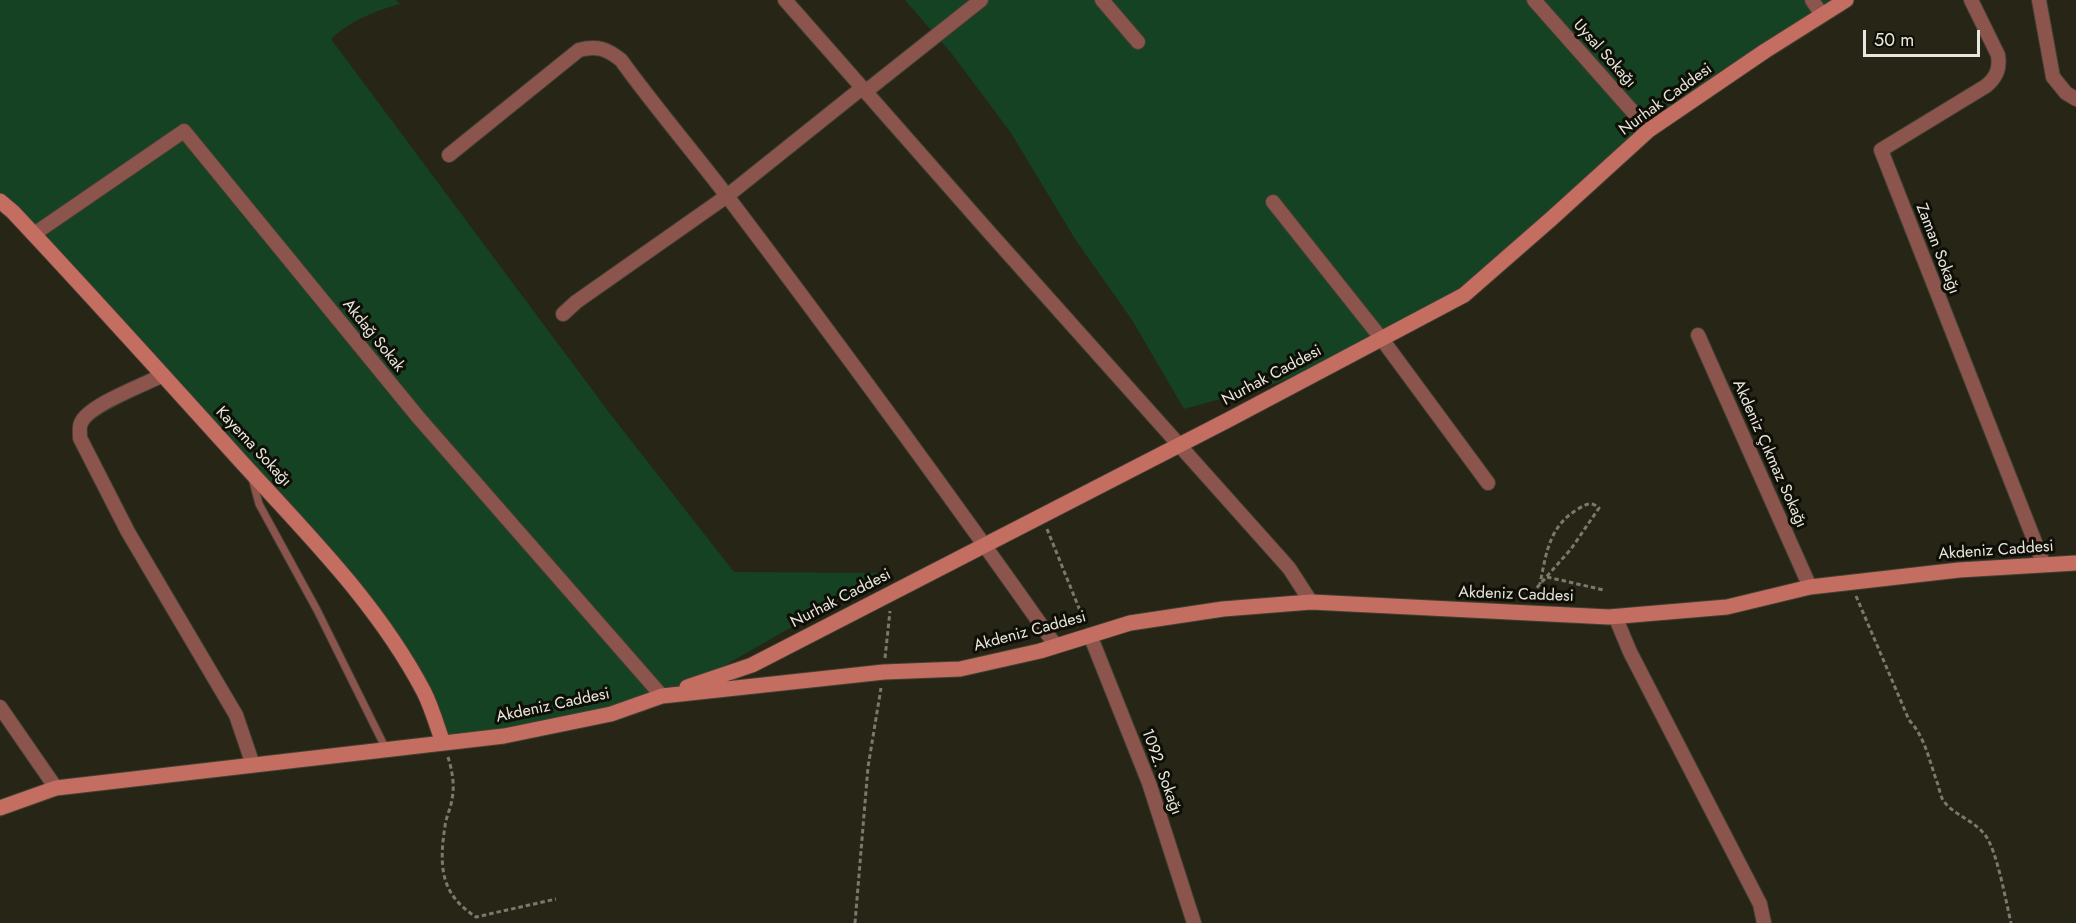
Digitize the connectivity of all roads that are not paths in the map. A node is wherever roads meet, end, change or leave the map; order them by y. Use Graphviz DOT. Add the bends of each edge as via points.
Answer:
graph roads {
  1 [pos="785,0"];
  2 [pos="981,0"];
  3 [pos="1102,0"];
  4 [pos="1534,0"];
  5 [pos="1812,0"];
  6 [pos="1846,0"];
  7 [pos="1971,0"];
  8 [pos="2039,0"];
  9 [pos="1822,15"];
  10 [pos="1138,42"];
  11 [pos="863,90"];
  12 [pos="2076,99"];
  13 [pos="1649,130"];
  14 [pos="449,155"];
  15 [pos="727,196"];
  16 [pos="0,201"];
  17 [pos="1273,202"];
  18 [pos="34,234"];
  19 [pos="563,314"];
  20 [pos="1698,335"];
  21 [pos="1381,338"];
  22 [pos="164,375"];
  23 [pos="1180,444"];
  24 [pos="249,470"];
  25 [pos="1488,483"];
  26 [pos="985,545"];
  27 [pos="2076,563"];
  28 [pos="2044,565"];
  29 [pos="1810,587"];
  30 [pos="1311,602"];
  31 [pos="1615,616"];
  32 [pos="1090,635"];
  33 [pos="1056,646"];
  34 [pos="662,696"];
  35 [pos="0,707"];
  36 [pos="443,743"];
  37 [pos="387,749"];
  38 [pos="253,765"];
  39 [pos="56,788"];
  40 [pos="0,808"];
  41 [pos="1194,923"];
  42 [pos="1764,923"];
  1 -- 11 [label="street"];
  2 -- 11 [label="street"];
  3 -- 10 [label="street"];
  4 -- 13 [label="street, Uysal Sokağı"];
  5 -- 9 [label="street"];
  6 -- 9 [label="street, Nurhak Caddesi"];
  7 -- 28 [label="street, Zaman Sokağı" via="1998,55 1993,80 1881,150"];
  8 -- 12 [label="street" via="2053,76"];
  9 -- 13 [label="street, Nurhak Caddesi"];
  11 -- 15 [label="street"];
  11 -- 23 [label="street"];
  13 -- 21 [label="street, Nurhak Caddesi" via="1464,295"];
  14 -- 15 [label="street" via="579,50 592,46 610,51 621,60"];
  15 -- 19 [label="street"];
  15 -- 26 [label="street"];
  16 -- 18 [label="street, Kayema Sokağı"];
  17 -- 21 [label="street"];
  18 -- 22 [label="street, Kayema Sokağı"];
  18 -- 34 [label="street, Akdağ Sokak" via="184,131 418,417"];
  20 -- 29 [label="street, Akdeniz Çıkmaz Sokağı"];
  21 -- 23 [label="street, Nurhak Caddesi"];
  21 -- 25 [label="street"];
  22 -- 24 [label="street, Kayema Sokağı"];
  22 -- 38 [label="street" via="90,412 81,423 80,438 128,531 236,715"];
  23 -- 26 [label="street, Nurhak Caddesi"];
  23 -- 30 [label="street" via="1289,568"];
  24 -- 36 [label="street, Kayema Sokağı" via="318,543 389,634 424,693"];
  24 -- 37 [label="lane" via="263,514 318,610"];
  26 -- 33 [label="street"];
  26 -- 34 [label="street, Nurhak Caddesi" via="752,665"];
  27 -- 28 [label="street, Akdeniz Caddesi"];
  28 -- 29 [label="street, Akdeniz Caddesi"];
  29 -- 31 [label="street, Akdeniz Caddesi" via="1727,607"];
  30 -- 31 [label="street, Akdeniz Caddesi"];
  30 -- 32 [label="street, Akdeniz Caddesi" via="1141,621"];
  31 -- 42 [label="street" via="1760,904"];
  32 -- 33 [label="street, Akdeniz Caddesi"];
  32 -- 41 [label="street, 1092. Sokağı" via="1149,783"];
  33 -- 34 [label="street, Akdeniz Caddesi" via="960,669 884,672"];
  34 -- 36 [label="street, Akdeniz Caddesi" via="611,714 504,736"];
  35 -- 39 [label="street"];
  36 -- 37 [label="street, Akdeniz Caddesi"];
  37 -- 38 [label="street, Akdeniz Caddesi"];
  38 -- 39 [label="street, Akdeniz Caddesi"];
  39 -- 40 [label="street, Akdeniz Caddesi"];
}
